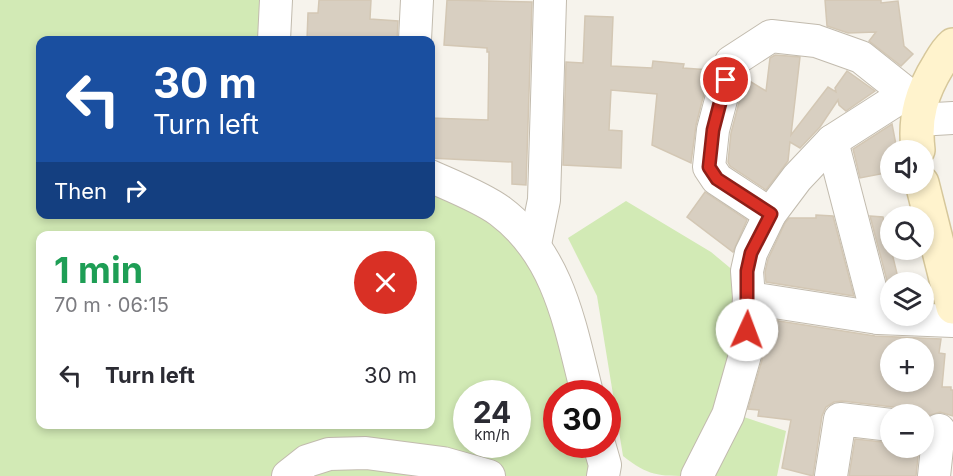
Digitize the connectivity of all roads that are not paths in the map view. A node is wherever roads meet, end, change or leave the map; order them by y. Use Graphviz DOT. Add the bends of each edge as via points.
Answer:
graph roads {
  1 [pos="276,0"];
  2 [pos="417,0"];
  3 [pos="550,0"];
  4 [pos="274,36"];
  5 [pos="415,36"];
  6 [pos="953,45"];
  7 [pos="916,117"];
  8 [pos="953,117"];
  9 [pos="832,141"];
  10 [pos="435,178"];
  11 [pos="925,194"];
  12 [pos="771,214"];
  13 [pos="535,244"];
  14 [pos="948,267"];
  15 [pos="748,298"];
  16 [pos="953,307"];
  17 [pos="878,318"];
  18 [pos="953,321"];
  19 [pos="584,380"];
  20 [pos="880,424"];
  21 [pos="939,430"];
  22 [pos="603,458"];
  23 [pos="288,476"];
  24 [pos="489,476"];
  25 [pos="603,476"];
  26 [pos="697,476"];
  27 [pos="831,476"];
  28 [pos="934,476"];
  1 -- 4 [label="street"];
  2 -- 5 [label="street"];
  3 -- 13 [label="street" via="544,200"];
  6 -- 7 [label="main road" via="927,84"];
  7 -- 8 [label="street"];
  7 -- 9 [label="street"];
  7 -- 12 [label="street" via="861,57 816,41 771,36 730,62 713,130 709,167 717,179"];
  9 -- 12 [label="street" via="797,178"];
  9 -- 17 [label="street"];
  10 -- 13 [label="street" via="500,210"];
  11 -- 14 [label="main road"];
  12 -- 15 [label="street" via="751,253"];
  13 -- 19 [label="street" via="564,302"];
  14 -- 16 [label="main road"];
  15 -- 17 [label="street"];
  15 -- 26 [label="street" via="745,356 728,415"];
  17 -- 18 [label="street"];
  20 -- 27 [label="street" via="840,419"];
  21 -- 28 [label="street"];
  22 -- 25 [label="street"];
  23 -- 24 [label="street" via="307,461 329,454 366,453 443,464"];
}
